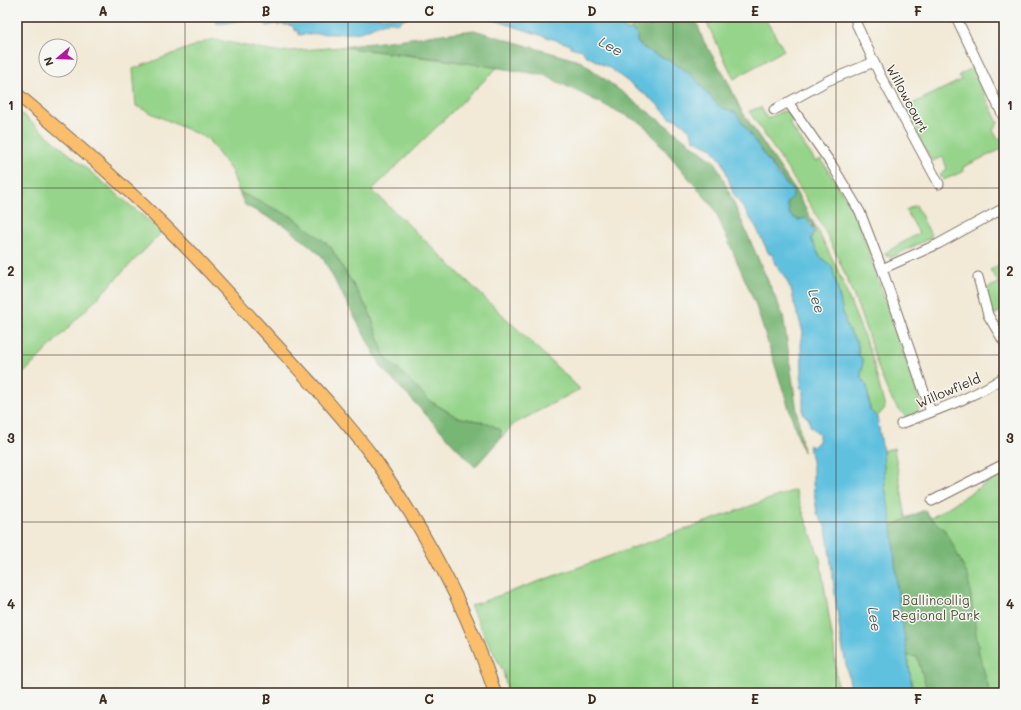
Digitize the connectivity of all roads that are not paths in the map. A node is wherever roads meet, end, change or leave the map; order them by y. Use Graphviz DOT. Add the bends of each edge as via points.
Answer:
graph roads {
  1 [pos="956,17"];
  2 [pos="856,23"];
  3 [pos="874,62"];
  4 [pos="17,94"];
  5 [pos="788,102"];
  6 [pos="774,110"];
  7 [pos="1004,118"];
  8 [pos="938,184"];
  9 [pos="1004,208"];
  10 [pos="882,269"];
  11 [pos="978,277"];
  12 [pos="1004,342"];
  13 [pos="1004,377"];
  14 [pos="931,412"];
  15 [pos="900,424"];
  16 [pos="1004,464"];
  17 [pos="932,501"];
  18 [pos="495,693"];
  1 -- 7 [label="street"];
  2 -- 3 [label="street, Willowcourt"];
  3 -- 5 [label="street" via="827,81"];
  3 -- 8 [label="street, Willowcourt"];
  4 -- 18 [label="main road" via="96,161 160,221 348,425 414,520 442,570 466,617"];
  5 -- 6 [label="street"];
  5 -- 10 [label="street" via="860,212"];
  9 -- 10 [label="street" via="938,244"];
  10 -- 14 [label="street"];
  11 -- 12 [label="street" via="988,315"];
  13 -- 14 [label="street, Willowfield" via="990,386"];
  14 -- 15 [label="street, Willowfield"];
  16 -- 17 [label="street"];
}
